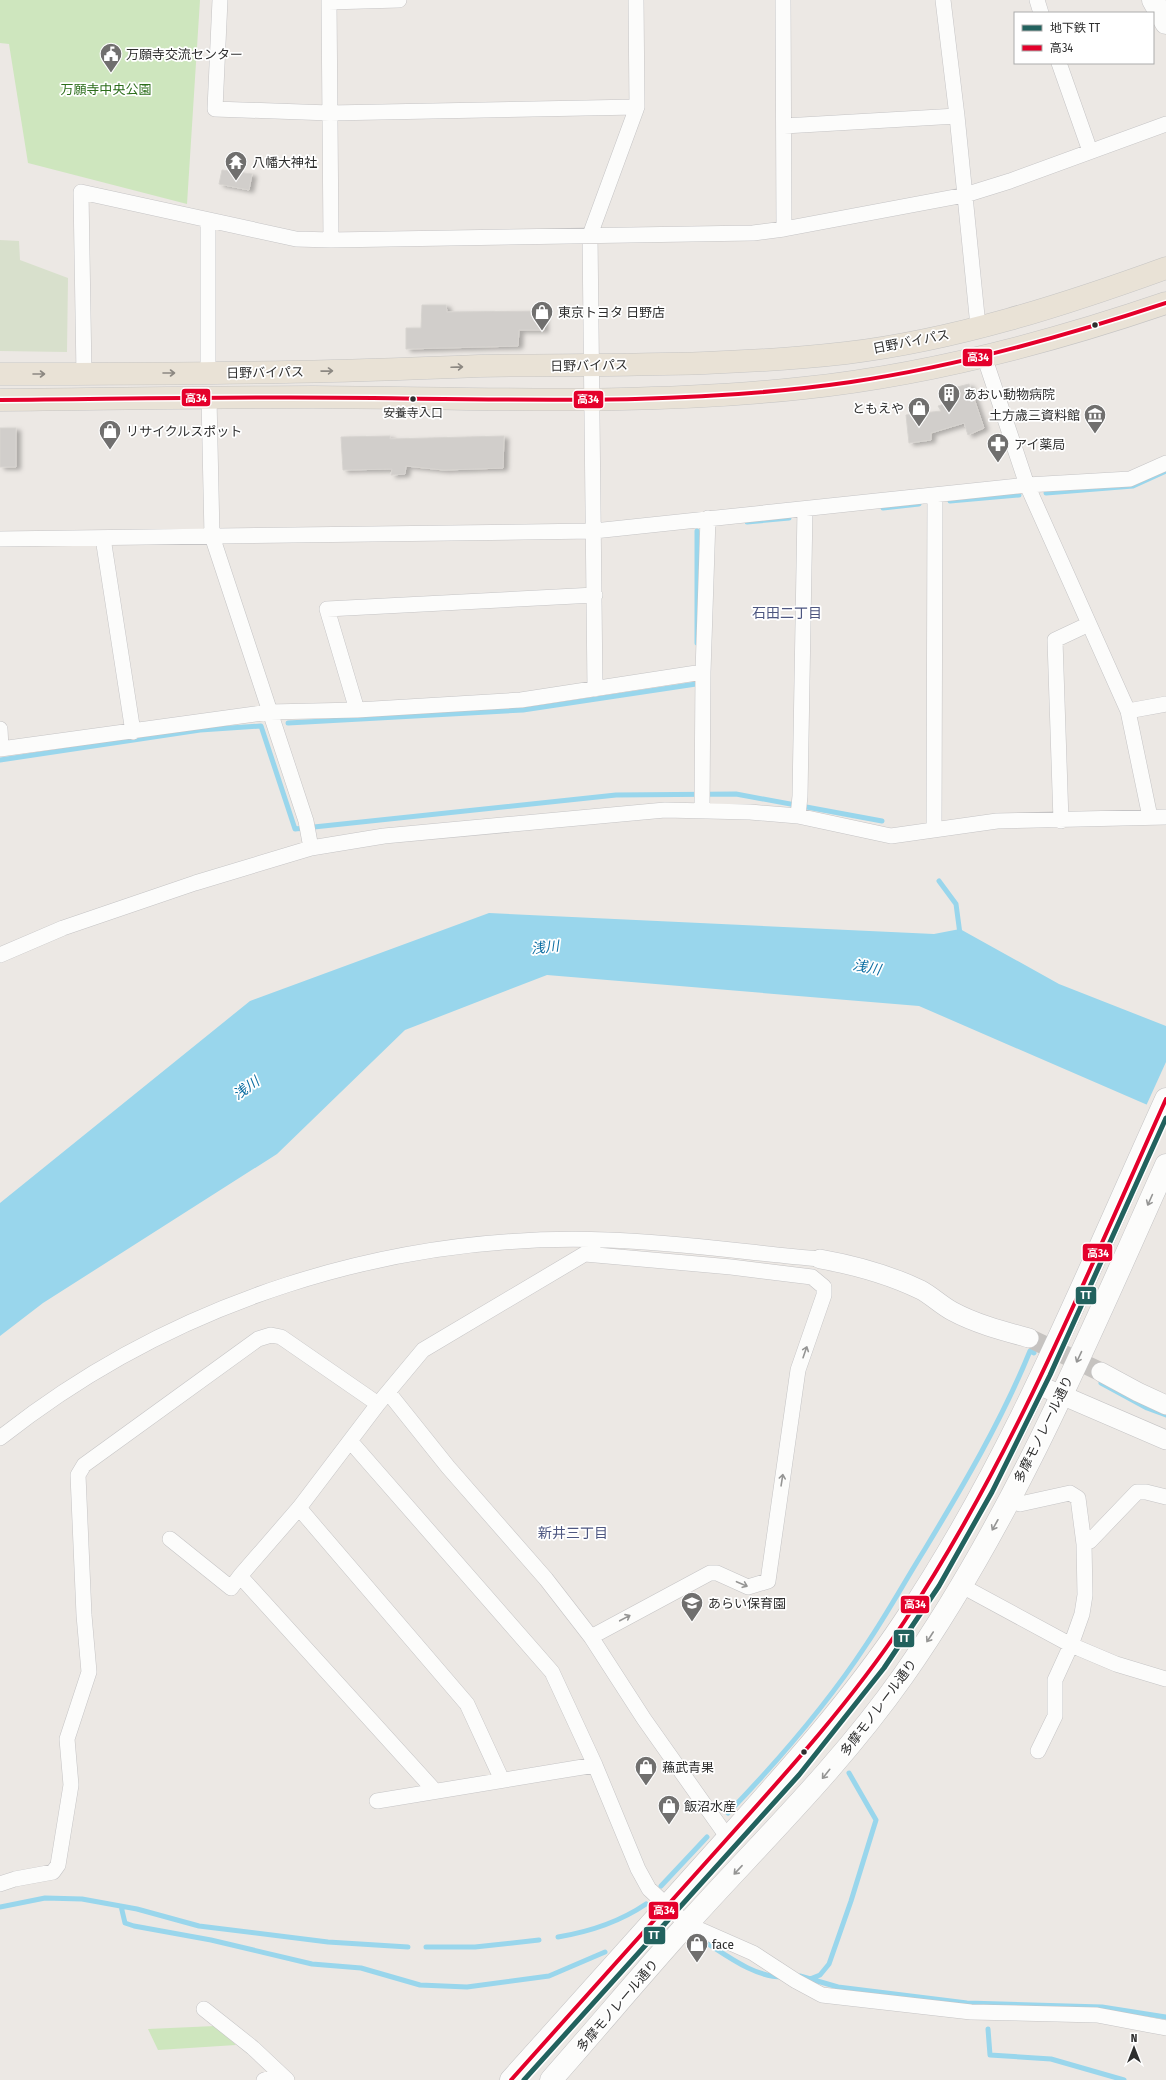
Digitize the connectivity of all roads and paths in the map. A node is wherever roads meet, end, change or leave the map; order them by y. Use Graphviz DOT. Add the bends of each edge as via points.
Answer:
graph roads {
  1 [pos="220,0"];
  2 [pos="399,0"];
  3 [pos="636,0"];
  4 [pos="783,0"];
  5 [pos="943,0"];
  6 [pos="1037,0"];
  7 [pos="1153,0"];
  8 [pos="329,1"];
  9 [pos="1040,12"];
  10 [pos="1166,22"];
  11 [pos="1059,64"];
  12 [pos="637,107"];
  13 [pos="330,113"];
  14 [pos="957,116"];
  15 [pos="1166,124"];
  16 [pos="784,126"];
  17 [pos="1090,152"];
  18 [pos="964,195"];
  19 [pos="208,221"];
  20 [pos="784,229"];
  21 [pos="590,234"];
  22 [pos="331,240"];
  23 [pos="1166,268"];
  24 [pos="1166,303"];
  25 [pos="978,326"];
  26 [pos="984,356"];
  27 [pos="590,366"];
  28 [pos="208,373"];
  29 [pos="0,374"];
  30 [pos="84,374"];
  31 [pos="209,398"];
  32 [pos="592,399"];
  33 [pos="0,400"];
  34 [pos="1166,463"];
  35 [pos="1027,485"];
  36 [pos="935,496"];
  37 [pos="805,509"];
  38 [pos="708,518"];
  39 [pos="594,532"];
  40 [pos="212,536"];
  41 [pos="103,538"];
  42 [pos="0,539"];
  43 [pos="595,595"];
  44 [pos="1089,624"];
  45 [pos="703,672"];
  46 [pos="595,689"];
  47 [pos="1166,704"];
  48 [pos="357,710"];
  49 [pos="1128,711"];
  50 [pos="270,712"];
  51 [pos="0,729"];
  52 [pos="133,732"];
  53 [pos="1,748"];
  54 [pos="702,806"];
  55 [pos="798,814"];
  56 [pos="1150,817"];
  57 [pos="1166,817"];
  58 [pos="1061,821"];
  59 [pos="934,829"];
  60 [pos="310,843"];
  61 [pos="0,954"];
  62 [pos="1166,1099"];
  63 [pos="1166,1165"];
  64 [pos="608,1240"];
  65 [pos="585,1254"];
  66 [pos="820,1259"];
  67 [pos="1029,1338"];
  68 [pos="1101,1372"];
  69 [pos="1036,1384"];
  70 [pos="1061,1394"];
  71 [pos="383,1398"];
  72 [pos="1166,1405"];
  73 [pos="0,1438"];
  74 [pos="1166,1440"];
  75 [pos="351,1442"];
  76 [pos="1166,1497"];
  77 [pos="1009,1499"];
  78 [pos="299,1508"];
  79 [pos="170,1539"];
  80 [pos="1084,1544"];
  81 [pos="240,1576"];
  82 [pos="962,1586"];
  83 [pos="591,1637"];
  84 [pos="1072,1645"];
  85 [pos="1166,1679"];
  86 [pos="1038,1751"];
  87 [pos="595,1765"];
  88 [pos="502,1780"];
  89 [pos="435,1791"];
  90 [pos="377,1801"];
  91 [pos="728,1838"];
  92 [pos="0,1884"];
  93 [pos="667,1907"];
  94 [pos="687,1924"];
  95 [pos="204,2009"];
  96 [pos="1166,2028"];
  97 [pos="283,2077"];
  98 [pos="264,2080"];
  99 [pos="511,2080"];
  100 [pos="551,2080"];
  1 -- 13 [label="street" via="215,109"];
  2 -- 8 [label="street"];
  3 -- 12 [label="street"];
  4 -- 16 [label="street"];
  5 -- 14 [label="street"];
  6 -- 9 [label="street"];
  7 -- 10 [label="main road"];
  8 -- 13 [label="street"];
  11 -- 17 [label="street"];
  12 -- 13 [label="street"];
  12 -- 21 [label="street"];
  13 -- 22 [label="street"];
  14 -- 16 [label="street"];
  14 -- 18 [label="street"];
  15 -- 17 [label="street"];
  16 -- 20 [label="street"];
  17 -- 18 [label="street"];
  18 -- 20 [label="street"];
  18 -- 25 [label="street"];
  19 -- 22 [label="street" via="296,239"];
  19 -- 28 [label="street"];
  19 -- 30 [label="street" via="81,192"];
  20 -- 21 [label="street" via="753,233"];
  21 -- 22 [label="street"];
  21 -- 27 [label="street"];
  23 -- 25 [label="highway, 日野バイパス" via="1099,292"];
  24 -- 26 [label="highway, 日野バイパス"];
  25 -- 27 [label="highway, 日野バイパス" via="922,340 847,353 693,363"];
  26 -- 32 [label="highway, 日野バイパス" via="921,371 803,388 727,395"];
  26 -- 35 [label="street"];
  28 -- 27 [label="highway, 日野バイパス, one-way"];
  27 -- 32 [label="street"];
  30 -- 28 [label="highway, 日野バイパス, one-way"];
  29 -- 30 [label="highway, 日野バイパス, one-way"];
  31 -- 32 [label="highway, 日野バイパス"];
  31 -- 33 [label="highway, 日野バイパス"];
  31 -- 40 [label="street"];
  32 -- 39 [label="street"];
  34 -- 35 [label="street" via="1130,479"];
  35 -- 36 [label="street"];
  35 -- 44 [label="street"];
  36 -- 37 [label="street"];
  36 -- 59 [label="street"];
  37 -- 38 [label="street"];
  37 -- 55 [label="street"];
  38 -- 39 [label="street"];
  38 -- 45 [label="street"];
  39 -- 40 [label="street"];
  39 -- 43 [label="street"];
  40 -- 41 [label="street"];
  40 -- 50 [label="street"];
  41 -- 42 [label="street"];
  41 -- 52 [label="street"];
  43 -- 46 [label="street"];
  43 -- 48 [label="street" via="327,609"];
  44 -- 49 [label="street"];
  44 -- 58 [label="street" via="1055,640"];
  45 -- 46 [label="street"];
  45 -- 54 [label="street"];
  46 -- 48 [label="street" via="521,700"];
  47 -- 49 [label="street"];
  48 -- 50 [label="street"];
  49 -- 56 [label="street"];
  50 -- 52 [label="street"];
  50 -- 60 [label="street" via="306,821"];
  51 -- 53 [label="street"];
  52 -- 53 [label="street"];
  54 -- 55 [label="street"];
  54 -- 60 [label="street"];
  55 -- 59 [label="street" via="891,836"];
  56 -- 57 [label="street"];
  56 -- 58 [label="street"];
  58 -- 59 [label="street" via="997,821"];
  60 -- 61 [label="street" via="63,928"];
  62 -- 69 [label="main road, 多摩モノレール通り"];
  63 -- 70 [label="main road, 多摩モノレール通り, one-way"];
  64 -- 65 [label="street"];
  64 -- 66 [label="street"];
  64 -- 73 [label="street" via="473,1244 389,1257 280,1287 241,1300 156,1339 43,1406"];
  65 -- 71 [label="street" via="423,1350"];
  83 -- 65 [label="street, one-way" via="710,1573 717,1573 748,1587 768,1581 798,1370 824,1295 824,1287 812,1277"];
  66 -- 67 [label="street" via="844,1263 895,1280 923,1291 952,1311 994,1328"];
  68 -- 72 [label="street"];
  69 -- 70 [label="street"];
  69 -- 91 [label="main road, 多摩モノレール通り" via="983,1488 936,1572 906,1619 878,1659 792,1766"];
  70 -- 74 [label="street"];
  70 -- 77 [label="main road, 多摩モノレール通り"];
  71 -- 75 [label="street"];
  71 -- 83 [label="street" via="546,1578"];
  71 -- 92 [label="street" via="281,1337 270,1336 258,1339 84,1464 78,1475 89,1672 67,1739 71,1785 58,1865 53,1872"];
  75 -- 78 [label="street"];
  75 -- 87 [label="street" via="552,1672"];
  76 -- 80 [label="street" via="1137,1492 1090,1541"];
  77 -- 80 [label="street" via="1020,1504 1070,1493 1078,1498"];
  77 -- 82 [label="main road, 多摩モノレール通り, one-way"];
  78 -- 81 [label="street"];
  78 -- 88 [label="street" via="466,1704"];
  79 -- 81 [label="street" via="231,1588"];
  80 -- 84 [label="street" via="1085,1595"];
  81 -- 89 [label="street"];
  82 -- 84 [label="street"];
  82 -- 94 [label="main road, 多摩モノレール通り, one-way" via="902,1678 818,1784"];
  83 -- 91 [label="street" via="644,1719"];
  84 -- 85 [label="street" via="1116,1664"];
  84 -- 86 [label="street" via="1056,1680 1055,1716"];
  87 -- 88 [label="street"];
  87 -- 93 [label="street" via="638,1869 649,1889"];
  88 -- 89 [label="street"];
  89 -- 90 [label="street"];
  91 -- 93 [label="main road, 多摩モノレール通り"];
  93 -- 94 [label="street"];
  93 -- 99 [label="main road, 多摩モノレール通り"];
  94 -- 96 [label="street" via="753,1953 796,1981 822,1994 971,2012 1097,2015"];
  94 -- 100 [label="main road, 多摩モノレール通り"];
  95 -- 97 [label="street" via="253,2048"];
  97 -- 98 [label="street"];
}
